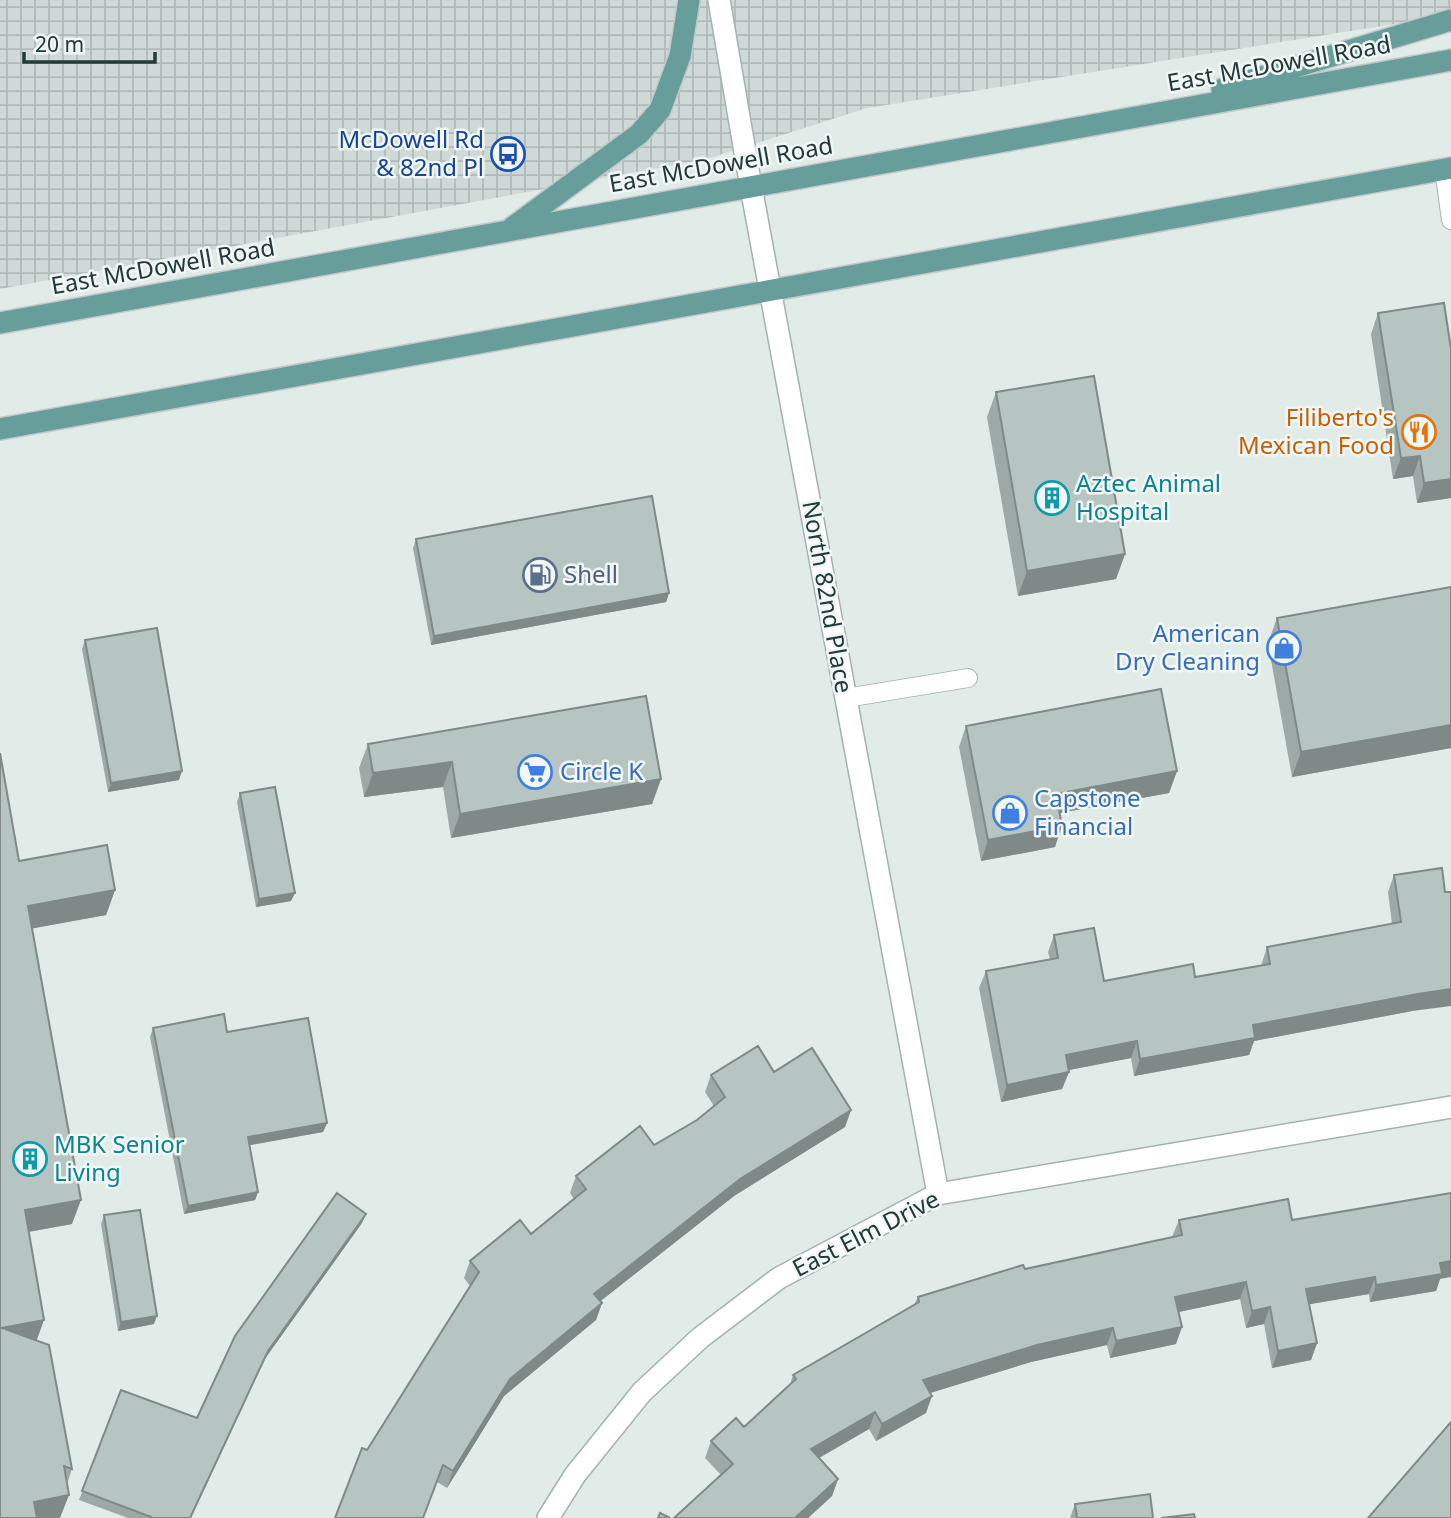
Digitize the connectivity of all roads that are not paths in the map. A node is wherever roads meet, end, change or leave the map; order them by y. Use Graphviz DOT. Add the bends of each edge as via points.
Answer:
graph roads {
  1 [pos="689,0"];
  2 [pos="719,0"];
  3 [pos="1451,20"];
  4 [pos="1451,60"];
  5 [pos="1129,118"];
  6 [pos="1447,168"];
  7 [pos="751,187"];
  8 [pos="1451,220"];
  9 [pos="508,231"];
  10 [pos="771,290"];
  11 [pos="0,323"];
  12 [pos="0,429"];
  13 [pos="968,678"];
  14 [pos="846,698"];
  15 [pos="1451,1107"];
  16 [pos="937,1194"];
  17 [pos="548,1518"];
  1 -- 9 [label="main road" via="680,56 660,110 639,134"];
  2 -- 7 [label="street, North 82nd Place"];
  3 -- 5 [label="main road"];
  4 -- 5 [label="main road, East McDowell Road"];
  5 -- 7 [label="main road, East McDowell Road"];
  6 -- 8 [label="lane"];
  6 -- 10 [label="main road"];
  7 -- 9 [label="main road, East McDowell Road"];
  7 -- 10 [label="street, North 82nd Place"];
  9 -- 11 [label="main road, East McDowell Road"];
  10 -- 12 [label="main road"];
  10 -- 14 [label="street, North 82nd Place"];
  13 -- 14 [label="lane"];
  14 -- 16 [label="street, North 82nd Place"];
  15 -- 16 [label="street, East Elm Drive"];
  16 -- 17 [label="street, East Elm Drive" via="779,1278 700,1338 642,1392 575,1475"];
}
